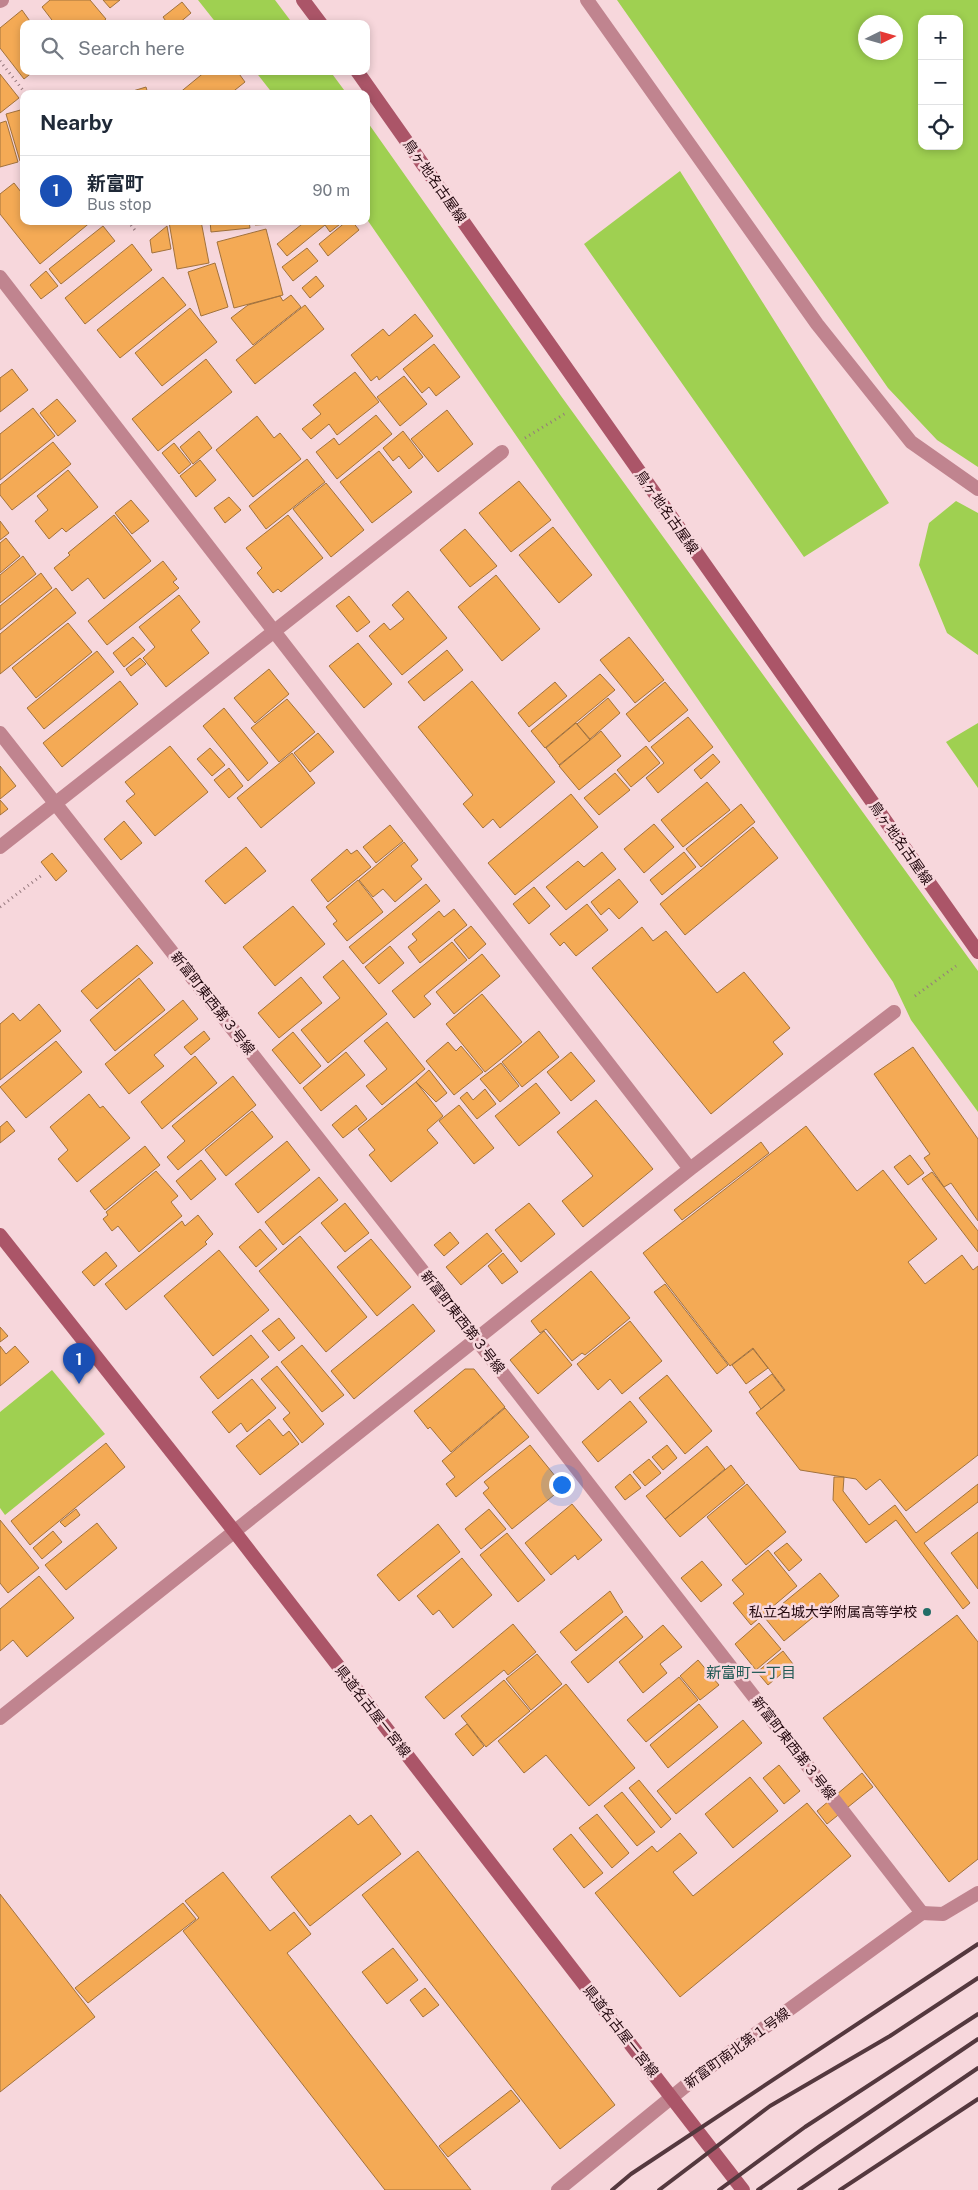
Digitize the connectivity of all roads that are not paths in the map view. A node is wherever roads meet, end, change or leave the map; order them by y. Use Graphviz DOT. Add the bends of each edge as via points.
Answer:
graph roads {
  1 [pos="303,0"];
  2 [pos="587,0"];
  3 [pos="318,20"];
  4 [pos="360,75"];
  5 [pos="0,277"];
  6 [pos="502,452"];
  7 [pos="978,489"];
  8 [pos="273,632"];
  9 [pos="0,733"];
  10 [pos="55,803"];
  11 [pos="0,847"];
  12 [pos="977,951"];
  13 [pos="894,1012"];
  14 [pos="690,1169"];
  15 [pos="0,1234"];
  16 [pos="476,1339"];
  17 [pos="234,1531"];
  18 [pos="0,1718"];
  19 [pos="978,1893"];
  20 [pos="922,1914"];
  21 [pos="671,2097"];
  22 [pos="558,2190"];
  23 [pos="743,2190"];
  1 -- 3 [label="main road"];
  2 -- 7 [label="street" via="817,324 911,442"];
  4 -- 12 [label="main road, 鳥ヶ地名古屋線"];
  5 -- 8 [label="street"];
  6 -- 8 [label="street"];
  8 -- 10 [label="street"];
  8 -- 14 [label="street"];
  9 -- 10 [label="street, 新富町東西第３号線"];
  10 -- 11 [label="street"];
  10 -- 16 [label="street, 新富町東西第３号線"];
  13 -- 14 [label="street"];
  14 -- 16 [label="street"];
  15 -- 17 [label="main road, 県道名古屋一宮線"];
  16 -- 17 [label="street"];
  16 -- 20 [label="street, 新富町東西第３号線"];
  17 -- 18 [label="street"];
  17 -- 21 [label="main road, 県道名古屋一宮線"];
  19 -- 20 [label="street" via="943,1914"];
  20 -- 21 [label="street, 新富町南北第１号線"];
  21 -- 22 [label="street, 新富町南北第１号線"];
  21 -- 23 [label="main road, 県道名古屋一宮線"];
}
